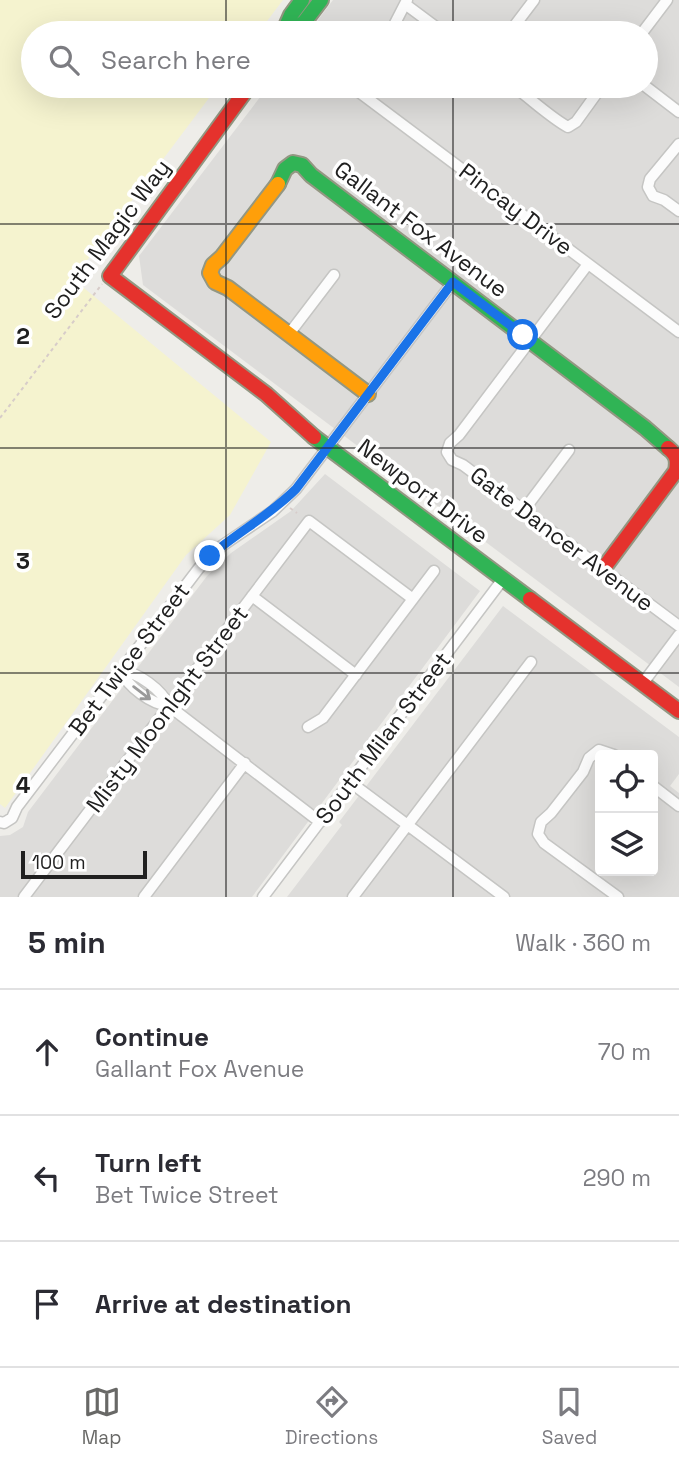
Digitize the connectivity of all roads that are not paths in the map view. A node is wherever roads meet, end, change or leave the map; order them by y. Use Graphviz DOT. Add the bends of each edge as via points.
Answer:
graph roads {
  1 [pos="302,0"];
  2 [pos="321,0"];
  3 [pos="534,0"];
  4 [pos="667,0"];
  5 [pos="406,2"];
  6 [pos="289,21"];
  7 [pos="305,21"];
  8 [pos="396,21"];
  9 [pos="429,21"];
  10 [pos="518,21"];
  11 [pos="651,21"];
  12 [pos="658,96"];
  13 [pos="240,98"];
  14 [pos="367,98"];
  15 [pos="529,98"];
  16 [pos="593,98"];
  17 [pos="679,112"];
  18 [pos="679,144"];
  19 [pos="679,211"];
  20 [pos="588,264"];
  21 [pos="334,275"];
  22 [pos="110,276"];
  23 [pos="453,282"];
  24 [pos="679,332"];
  25 [pos="289,334"];
  26 [pos="530,341"];
  27 [pos="368,394"];
  28 [pos="328,449"];
  29 [pos="569,450"];
  30 [pos="524,510"];
  31 [pos="603,569"];
  32 [pos="434,571"];
  33 [pos="503,579"];
  34 [pos="252,596"];
  35 [pos="413,599"];
  36 [pos="679,626"];
  37 [pos="679,635"];
  38 [pos="531,662"];
  39 [pos="121,671"];
  40 [pos="356,675"];
  41 [pos="643,683"];
  42 [pos="169,706"];
  43 [pos="679,711"];
  44 [pos="308,727"];
  45 [pos="595,753"];
  46 [pos="245,763"];
  47 [pos="350,782"];
  48 [pos="658,790"];
  49 [pos="678,792"];
  50 [pos="678,804"];
  51 [pos="320,822"];
  52 [pos="2,823"];
  53 [pos="408,825"];
  54 [pos="24,897"];
  55 [pos="144,897"];
  56 [pos="263,897"];
  57 [pos="353,897"];
  58 [pos="504,897"];
  59 [pos="618,897"];
  1 -- 6 [label="street"];
  2 -- 7 [label="street"];
  3 -- 10 [label="street"];
  4 -- 11 [label="street"];
  5 -- 8 [label="street"];
  5 -- 9 [label="street"];
  12 -- 17 [label="street"];
  13 -- 22 [label="street, South Magic Way"];
  14 -- 20 [label="street, Pincay Drive"];
  15 -- 16 [label="street" via="568,127"];
  18 -- 19 [label="street" via="650,178 648,187 653,196"];
  20 -- 24 [label="street, Pincay Drive"];
  20 -- 26 [label="street"];
  21 -- 25 [label="street"];
  22 -- 28 [label="street, Newport Drive" via="266,394"];
  23 -- 25 [label="street, Gallant Fox Avenue" via="302,165 293,163 210,274"];
  23 -- 26 [label="street, Gallant Fox Avenue"];
  23 -- 27 [label="street, Bet Twice Street"];
  25 -- 27 [label="street"];
  26 -- 30 [label="street, Gate Dancer Avenue" via="447,452"];
  26 -- 31 [label="street, Gallant Fox Avenue" via="645,428 678,462 676,471"];
  27 -- 28 [label="street, Bet Twice Street"];
  28 -- 33 [label="street, Newport Drive"];
  28 -- 39 [label="street, Bet Twice Street" via="284,501 199,568"];
  29 -- 30 [label="street"];
  30 -- 31 [label="street, Gate Dancer Avenue"];
  31 -- 36 [label="street, Gate Dancer Avenue"];
  32 -- 35 [label="street"];
  33 -- 41 [label="street, Newport Drive"];
  33 -- 47 [label="street, South Milan Street"];
  34 -- 35 [label="street, Misty Moonlght Street" via="309,521"];
  34 -- 40 [label="street"];
  34 -- 42 [label="street, Misty Moonlght Street"];
  35 -- 40 [label="street"];
  37 -- 41 [label="street"];
  38 -- 53 [label="street"];
  39 -- 42 [label="street" via="131,671 165,697"];
  39 -- 52 [label="street, Bet Twice Street" via="12,818"];
  40 -- 44 [label="street" via="323,718"];
  41 -- 43 [label="street, Newport Drive"];
  42 -- 46 [label="street"];
  42 -- 54 [label="street, Misty Moonlght Street"];
  45 -- 59 [label="street" via="541,822 538,834"];
  46 -- 51 [label="street"];
  46 -- 55 [label="street"];
  47 -- 51 [label="street, South Milan Street"];
  47 -- 53 [label="street"];
  48 -- 50 [label="street"];
  49 -- 50 [label="street"];
  51 -- 56 [label="street, South Milan Street"];
  53 -- 57 [label="street"];
  53 -- 58 [label="street"];
}
